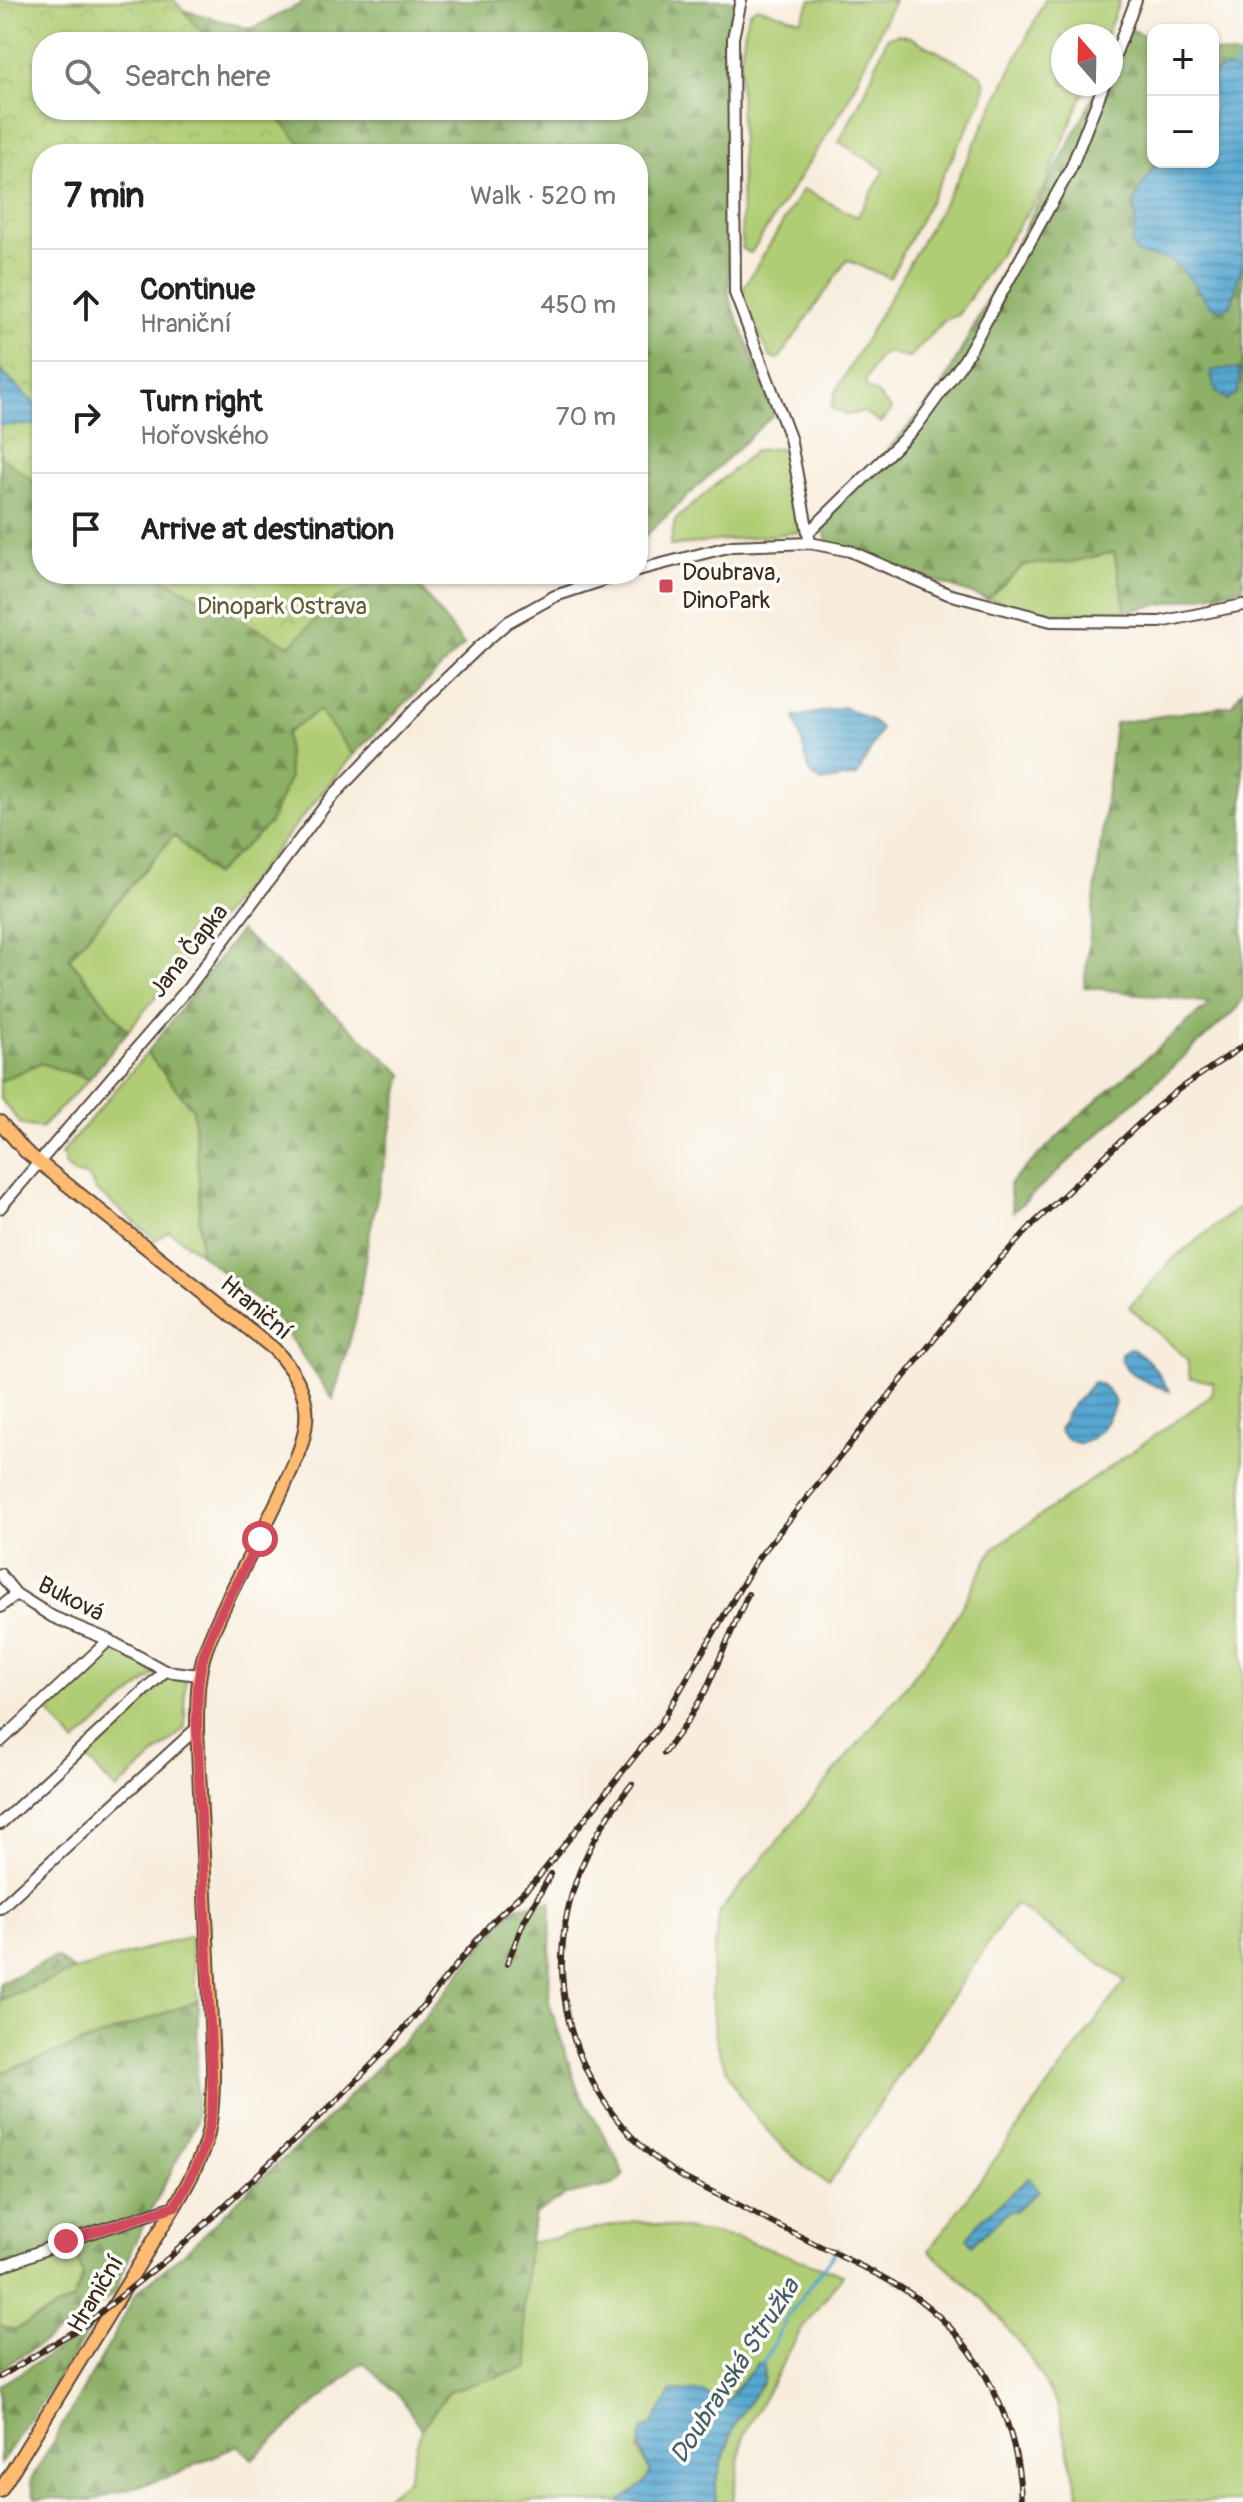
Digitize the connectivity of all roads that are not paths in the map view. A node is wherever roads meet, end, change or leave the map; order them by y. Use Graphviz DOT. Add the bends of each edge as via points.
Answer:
graph roads {
  1 [pos="741,0"];
  2 [pos="1136,0"];
  3 [pos="1123,34"];
  4 [pos="1099,96"];
  5 [pos="809,538"];
  6 [pos="648,567"];
  7 [pos="592,584"];
  8 [pos="1243,605"];
  9 [pos="0,1122"];
  10 [pos="39,1162"];
  11 [pos="0,1208"];
  12 [pos="0,1574"];
  13 [pos="16,1594"];
  14 [pos="0,1607"];
  15 [pos="109,1640"];
  16 [pos="165,1671"];
  17 [pos="199,1675"];
  18 [pos="197,1728"];
  19 [pos="0,1742"];
  20 [pos="0,1824"];
  21 [pos="0,1908"];
  22 [pos="175,2206"];
  23 [pos="0,2267"];
  24 [pos="0,2491"];
  1 -- 5 [label="street" via="733,38 735,293 790,438"];
  2 -- 3 [label="street"];
  4 -- 5 [label="street" via="1071,168 965,359 916,427"];
  5 -- 6 [label="street" via="732,546"];
  5 -- 8 [label="street" via="948,594 1051,621 1160,622"];
  7 -- 10 [label="street, Jana Čapka" via="555,596 508,622 365,762 330,799 189,987"];
  9 -- 10 [label="main road, Hraniční"];
  10 -- 11 [label="street, Jana Čapka"];
  10 -- 17 [label="main road, Hraniční" via="274,1349 302,1393 306,1419 299,1453 218,1623"];
  12 -- 13 [label="street, Buková"];
  13 -- 14 [label="street, Buková"];
  13 -- 15 [label="street, Buková" via="53,1617"];
  15 -- 16 [label="street, Buková"];
  15 -- 19 [label="street, Buková"];
  16 -- 17 [label="street, Buková"];
  16 -- 20 [label="street"];
  17 -- 18 [label="main road, Hraniční"];
  18 -- 21 [label="street"];
  18 -- 22 [label="main road, Hraniční" via="213,2097 205,2148"];
  22 -- 23 [label="street"];
  22 -- 24 [label="main road, Hraniční"];
}
